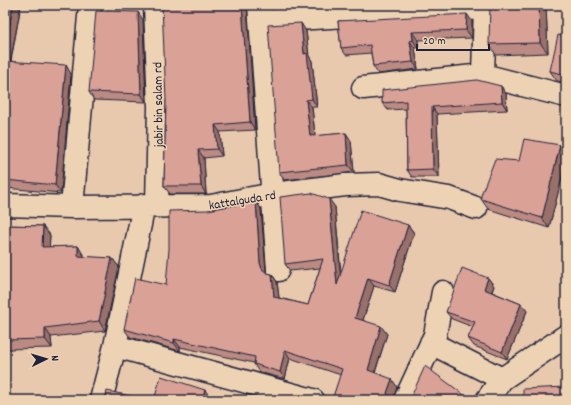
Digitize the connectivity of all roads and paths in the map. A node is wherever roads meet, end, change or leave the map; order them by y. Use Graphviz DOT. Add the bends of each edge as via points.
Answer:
graph roads {
  1 [pos="90,5"];
  2 [pos="155,5"];
  3 [pos="485,6"];
  4 [pos="260,13"];
  5 [pos="483,75"];
  6 [pos="364,88"];
  7 [pos="566,96"];
  8 [pos="273,194"];
  9 [pos="5,205"];
  10 [pos="150,205"];
  11 [pos="72,207"];
  12 [pos="476,208"];
  13 [pos="278,270"];
  14 [pos="443,292"];
  15 [pos="566,336"];
  16 [pos="430,343"];
  17 [pos="115,346"];
  18 [pos="502,379"];
  19 [pos="101,400"];
  20 [pos="312,400"];
  21 [pos="405,400"];
  22 [pos="487,400"];
  1 -- 11 [label="street"];
  2 -- 10 [label="street, jabir bin salam rd" via="159,107"];
  3 -- 4 [label="street" via="436,10"];
  3 -- 5 [label="street"];
  4 -- 8 [label="street"];
  5 -- 6 [label="street"];
  5 -- 7 [label="street"];
  8 -- 10 [label="street, kattalguda rd" via="211,206"];
  8 -- 12 [label="street, kattalguda rd" via="345,185 379,184 449,198"];
  8 -- 13 [label="street"];
  9 -- 11 [label="street, kattalguda rd"];
  10 -- 11 [label="street, kattalguda rd"];
  10 -- 17 [label="street, jabir bin salam rd"];
  14 -- 16 [label="street"];
  15 -- 18 [label="street"];
  16 -- 18 [label="street"];
  16 -- 21 [label="street"];
  17 -- 19 [label="street, jabir bin salam rd"];
  17 -- 20 [label="street"];
  18 -- 22 [label="street"];
}
